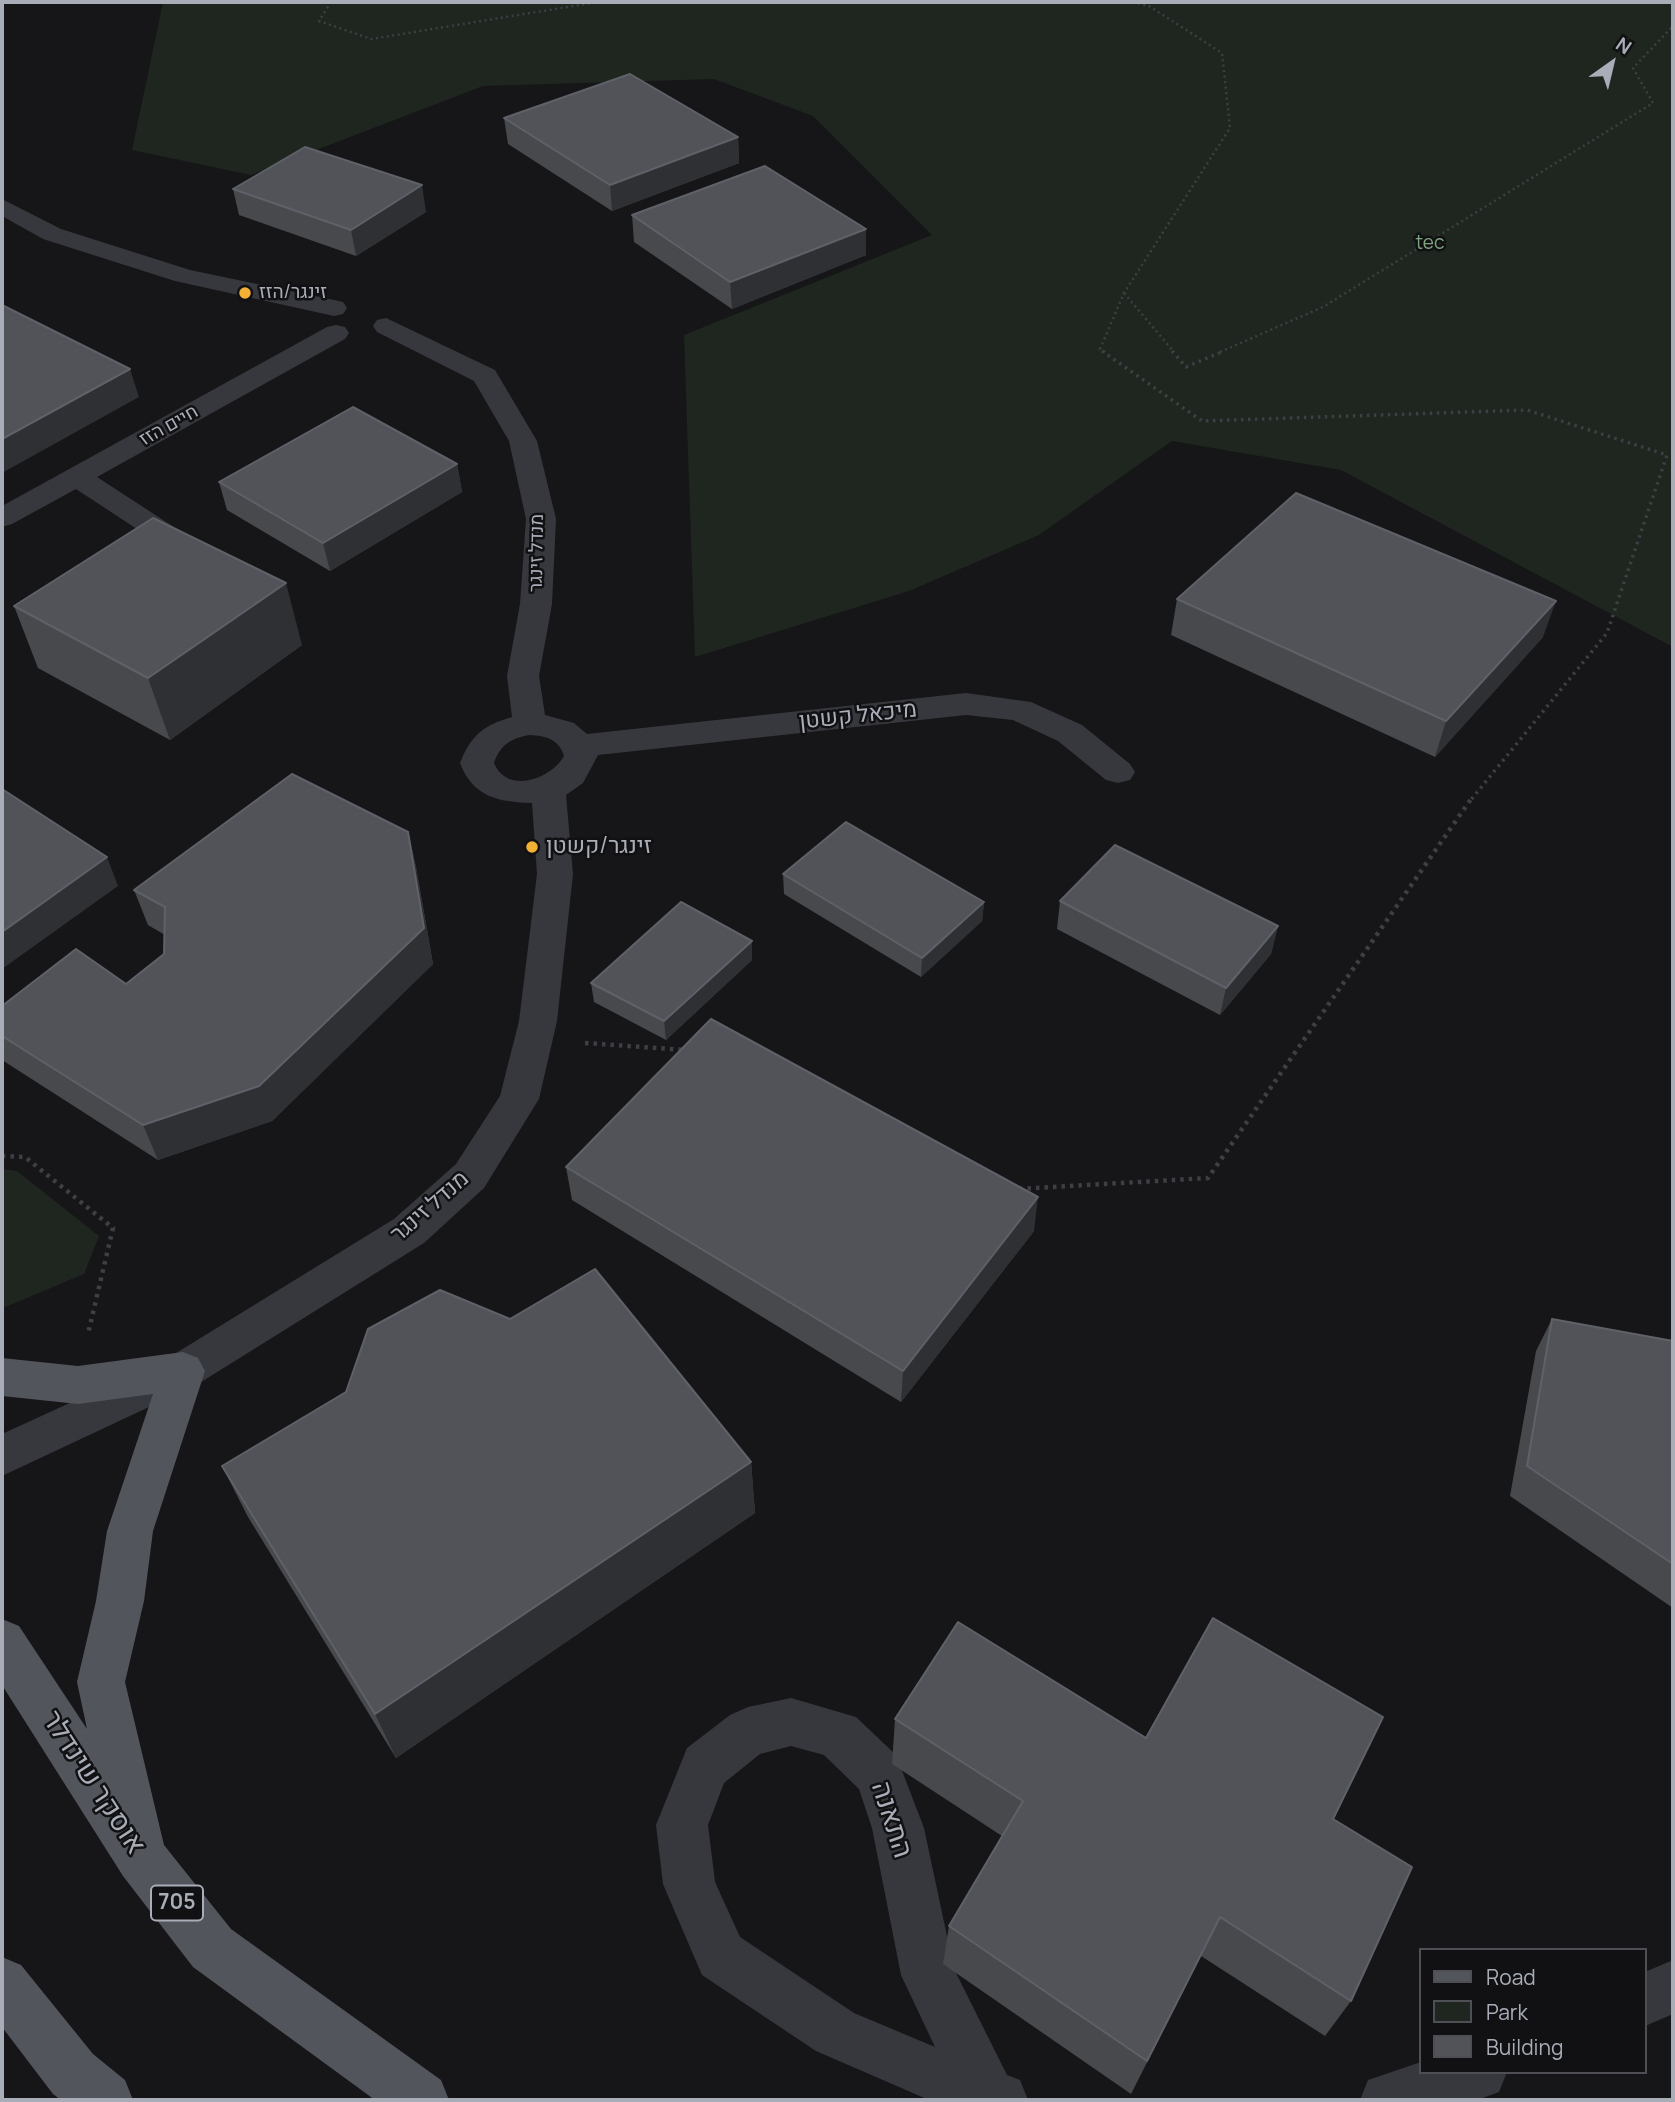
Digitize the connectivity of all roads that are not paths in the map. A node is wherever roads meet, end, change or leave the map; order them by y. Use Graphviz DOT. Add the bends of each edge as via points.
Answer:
graph roads {
  1 [pos="2,206"];
  2 [pos="358,320"];
  3 [pos="77,477"];
  4 [pos="2,518"];
  5 [pos="216,567"];
  6 [pos="530,724"];
  7 [pos="579,746"];
  8 [pos="1118,772"];
  9 [pos="548,789"];
  10 [pos="183,1371"];
  11 [pos="2,1377"];
  12 [pos="2,1456"];
  13 [pos="2,1642"];
  14 [pos="141,1858"];
  15 [pos="2,1984"];
  16 [pos="1673,1987"];
  17 [pos="1647,1998"];
  18 [pos="1472,2074"];
  19 [pos="994,2099"];
  20 [pos="105,2100"];
  21 [pos="421,2100"];
  22 [pos="1388,2100"];
  1 -- 2 [label="street, מנדל זינגר" via="52,234 184,276"];
  2 -- 3 [label="street, חיים הזז"];
  2 -- 6 [label="street, מנדל זינגר" via="485,376 523,441 541,519 536,604 523,676"];
  3 -- 4 [label="street, חיים הזז"];
  3 -- 5 [label="street"];
  6 -- 7 [label="street" via="555,727"];
  6 -- 9 [label="street" via="506,729 487,741 477,762 480,773 499,789 515,793"];
  7 -- 8 [label="street, מיכאל קשטן" via="966,704 1019,710 1045,721 1070,733"];
  7 -- 9 [label="street" via="581,756 572,776"];
  9 -- 10 [label="street, מנדל זינגר" via="555,874 538,1021 519,1100 470,1176 409,1231"];
  10 -- 11 [label="main road" via="78,1385"];
  10 -- 12 [label="street, מנדל זינגר"];
  10 -- 14 [label="main road" via="130,1531 101,1682"];
  13 -- 14 [label="main road, אוסקר שינדלר / 705"];
  14 -- 21 [label="main road, אוסקר שינדלר / 705" via="212,1948"];
  15 -- 20 [label="main road" via="73,2074"];
  16 -- 17 [label="street"];
  18 -- 22 [label="street"];
  19 -- 19 [label="street, התאנה" via="928,1975 898,1828 878,1773 838,1734 791,1722 748,1732 705,1766 682,1825 689,1884 721,1956 835,2032"];
}
